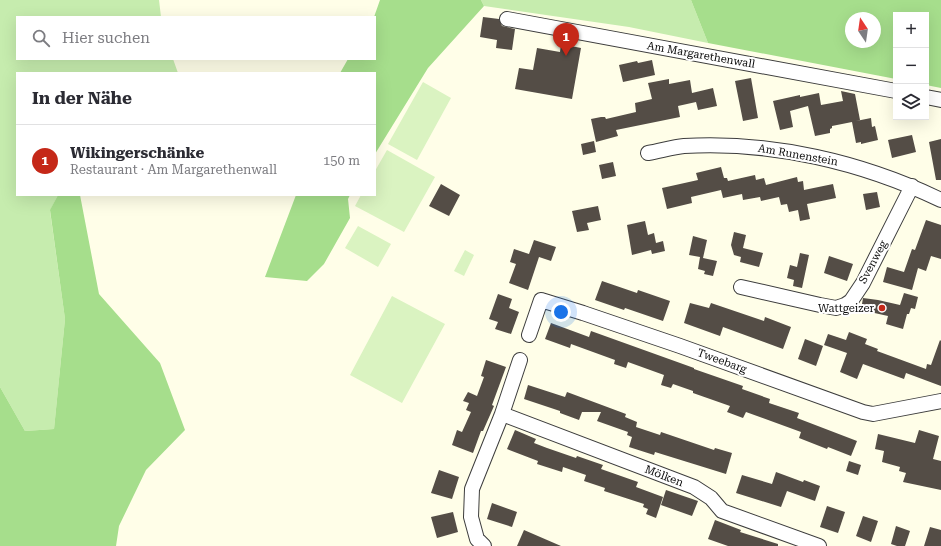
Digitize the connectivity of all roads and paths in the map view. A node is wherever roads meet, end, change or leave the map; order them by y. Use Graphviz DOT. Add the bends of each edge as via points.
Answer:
graph roads {
  1 [pos="507,19"];
  2 [pos="893,90"];
  3 [pos="929,98"];
  4 [pos="941,100"];
  5 [pos="648,153"];
  6 [pos="912,186"];
  7 [pos="941,200"];
  8 [pos="741,287"];
  9 [pos="529,335"];
  10 [pos="520,360"];
  11 [pos="941,401"];
  12 [pos="502,414"];
  13 [pos="484,546"];
  14 [pos="819,546"];
  1 -- 2 [label="street, Am Margarethenwall"];
  3 -- 4 [label="street"];
  5 -- 6 [label="street, Am Runenstein" via="683,146 738,145 796,153 852,165"];
  6 -- 7 [label="street, Am Runenstein"];
  6 -- 8 [label="street, Svenweg" via="863,283 851,301 845,305 836,308"];
  9 -- 11 [label="street, Tweebarg" via="541,300 583,312 863,412 873,414"];
  10 -- 12 [label="street"];
  12 -- 13 [label="street" via="472,489 471,517 477,539"];
  12 -- 14 [label="street, Mölken" via="694,487 711,498 722,511"];
}
